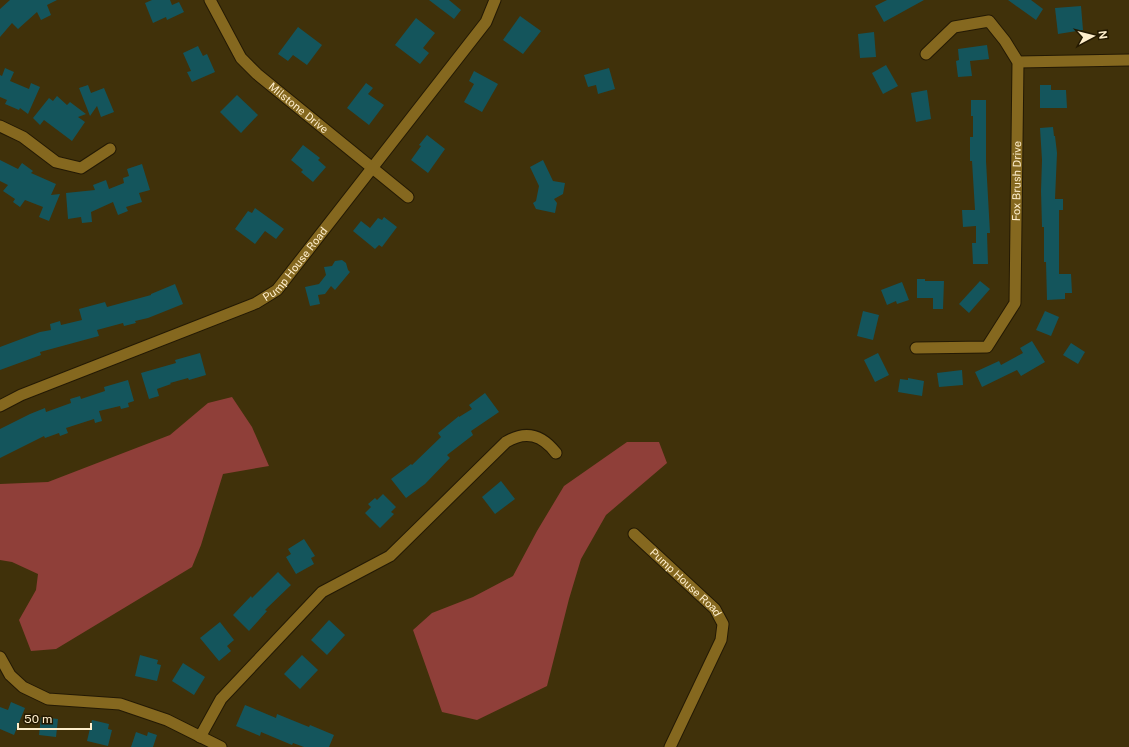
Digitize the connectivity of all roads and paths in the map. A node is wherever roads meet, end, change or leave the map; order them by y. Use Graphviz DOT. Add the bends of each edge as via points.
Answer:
graph roads {
  1 [pos="210,0"];
  2 [pos="495,0"];
  3 [pos="926,54"];
  4 [pos="1129,60"];
  5 [pos="1018,62"];
  6 [pos="0,126"];
  7 [pos="110,149"];
  8 [pos="373,168"];
  9 [pos="408,197"];
  10 [pos="916,348"];
  11 [pos="0,406"];
  12 [pos="556,453"];
  13 [pos="634,534"];
  14 [pos="0,657"];
  15 [pos="200,737"];
  16 [pos="221,747"];
  17 [pos="670,747"];
  1 -- 8 [label="street, Milstone Drive" via="241,58 256,74"];
  2 -- 8 [label="street, Pump House Road" via="486,22"];
  3 -- 5 [label="street" via="954,26 989,21"];
  4 -- 5 [label="street"];
  5 -- 10 [label="street, Fox Brush Drive" via="1015,304 987,347"];
  6 -- 7 [label="street" via="23,137 56,162 81,168"];
  8 -- 9 [label="street, Milstone Drive"];
  8 -- 11 [label="street, Pump House Road" via="277,290 256,303 21,395"];
  12 -- 15 [label="street" via="544,440 534,436 514,437 506,442 390,556 322,592 221,699"];
  13 -- 17 [label="street, Pump House Road" via="715,609 722,624 721,640"];
  14 -- 15 [label="street" via="10,675 23,687 48,699 120,704 167,720"];
  15 -- 16 [label="street"];
}
